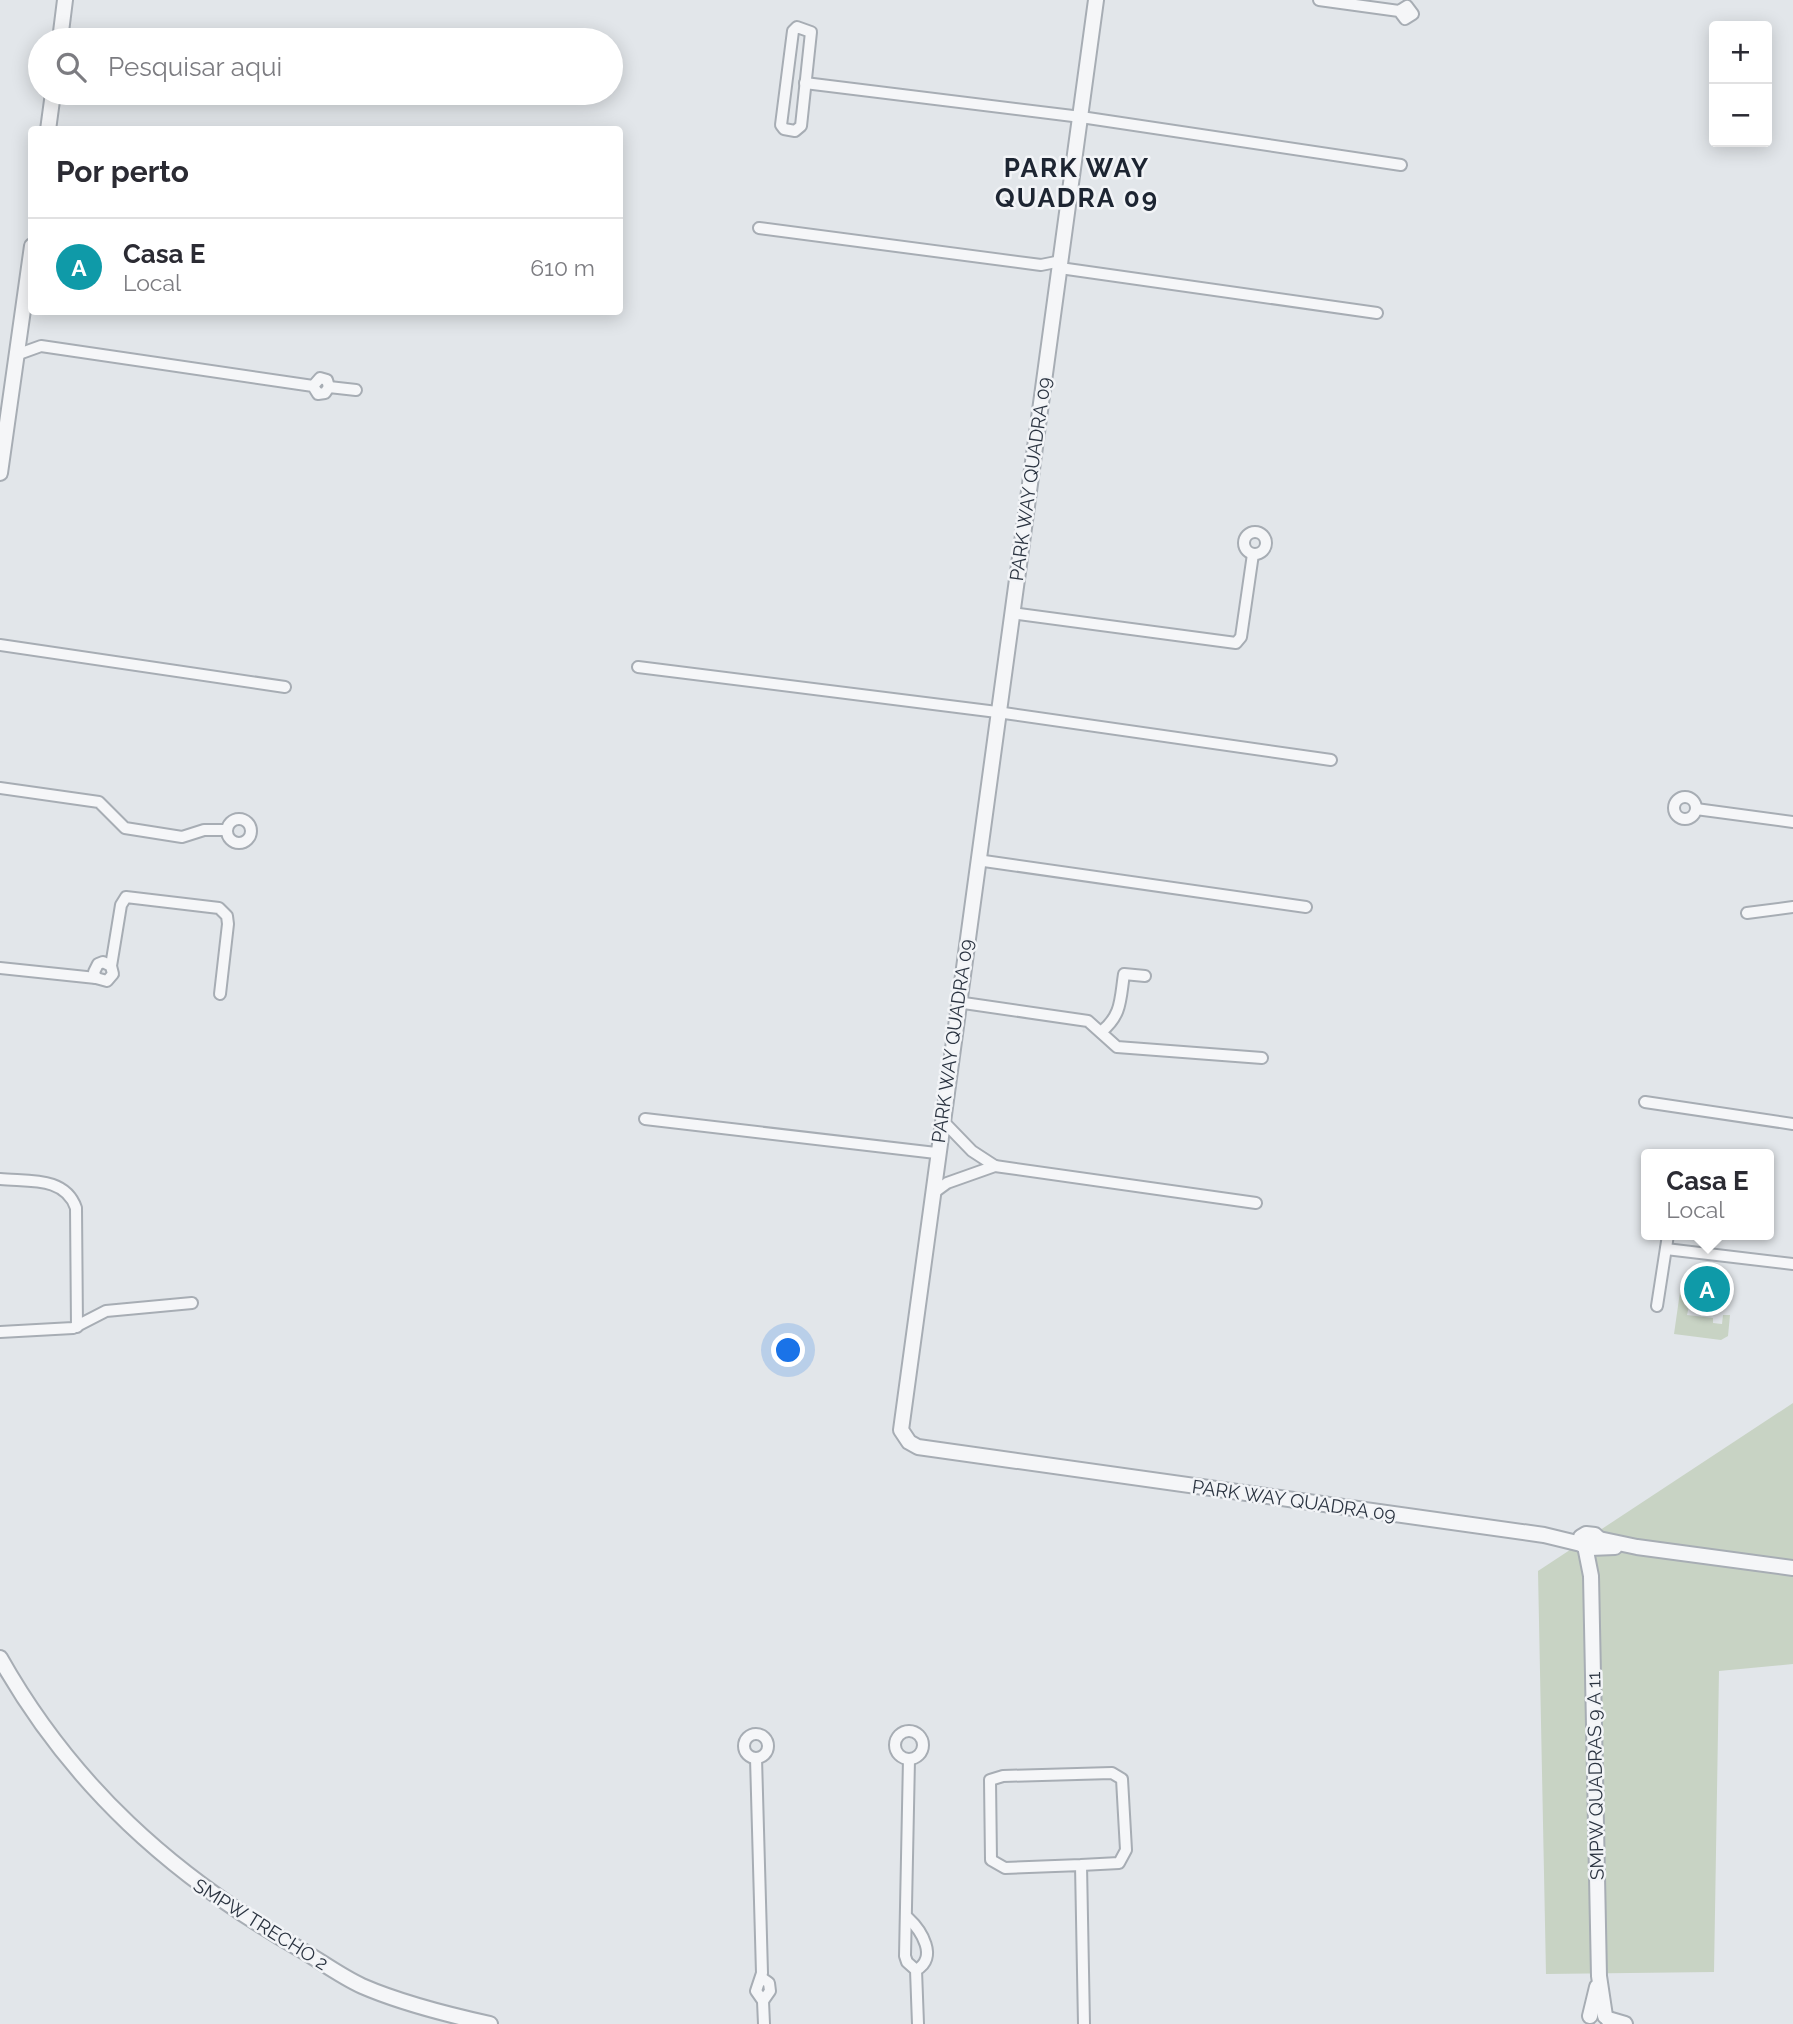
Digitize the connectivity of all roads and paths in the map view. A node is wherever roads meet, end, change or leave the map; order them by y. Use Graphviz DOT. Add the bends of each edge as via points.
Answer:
graph roads {
  1 [pos="65,0"];
  2 [pos="1096,0"];
  3 [pos="1319,0"];
  4 [pos="1399,11"];
  5 [pos="62,28"];
  6 [pos="805,83"];
  7 [pos="51,105"];
  8 [pos="1081,117"];
  9 [pos="48,126"];
  10 [pos="1402,164"];
  11 [pos="759,228"];
  12 [pos="1060,268"];
  13 [pos="28,273"];
  14 [pos="1377,313"];
  15 [pos="19,335"];
  16 [pos="39,346"];
  17 [pos="16,355"];
  18 [pos="356,390"];
  19 [pos="0,473"];
  20 [pos="1253,554"];
  21 [pos="1011,613"];
  22 [pos="0,645"];
  23 [pos="638,667"];
  24 [pos="285,687"];
  25 [pos="997,712"];
  26 [pos="1331,760"];
  27 [pos="0,788"];
  28 [pos="1696,809"];
  29 [pos="1793,822"];
  30 [pos="227,830"];
  31 [pos="977,860"];
  32 [pos="1306,907"];
  33 [pos="1793,907"];
  34 [pos="1747,913"];
  35 [pos="0,968"];
  36 [pos="1145,976"];
  37 [pos="220,994"];
  38 [pos="957,1002"];
  39 [pos="1101,1032"];
  40 [pos="1262,1058"];
  41 [pos="1645,1102"];
  42 [pos="645,1119"];
  43 [pos="941,1119"];
  44 [pos="1793,1124"];
  45 [pos="972,1151"];
  46 [pos="936,1153"];
  47 [pos="995,1166"];
  48 [pos="968,1174"];
  49 [pos="0,1179"];
  50 [pos="930,1194"];
  51 [pos="1256,1203"];
  52 [pos="1667,1240"];
  53 [pos="1666,1249"];
  54 [pos="1793,1264"];
  55 [pos="192,1303"];
  56 [pos="1657,1306"];
  57 [pos="77,1327"];
  58 [pos="0,1332"];
  59 [pos="1591,1543"];
  60 [pos="1793,1568"];
  61 [pos="0,1658"];
  62 [pos="756,1758"];
  63 [pos="909,1759"];
  64 [pos="1081,1865"];
  65 [pos="908,1918"];
  66 [pos="916,1970"];
  67 [pos="1595,2021"];
  68 [pos="490,2024"];
  69 [pos="764,2024"];
  70 [pos="918,2024"];
  71 [pos="1084,2024"];
  72 [pos="1625,2024"];
  1 -- 5 [label="street"];
  2 -- 8 [label="street, PARK WAY QUADRA 09"];
  3 -- 4 [label="street"];
  6 -- 6 [label="street" via="800,129 784,129 796,27 810,32"];
  6 -- 8 [label="street"];
  7 -- 9 [label="street"];
  8 -- 10 [label="street"];
  8 -- 12 [label="street, PARK WAY QUADRA 09"];
  11 -- 12 [label="street"];
  12 -- 14 [label="street"];
  12 -- 21 [label="street, PARK WAY QUADRA 09"];
  13 -- 15 [label="street"];
  15 -- 16 [label="street"];
  15 -- 17 [label="street"];
  16 -- 17 [label="street"];
  16 -- 18 [label="street" via="313,386 322,395 329,387"];
  17 -- 19 [label="street"];
  20 -- 21 [label="street" via="1241,637 1231,645"];
  21 -- 25 [label="street, PARK WAY QUADRA 09"];
  22 -- 24 [label="street"];
  23 -- 25 [label="street"];
  25 -- 26 [label="street"];
  25 -- 31 [label="street, PARK WAY QUADRA 09"];
  27 -- 30 [label="street" via="99,802 130,828 182,837 204,830"];
  28 -- 29 [label="street"];
  31 -- 32 [label="street"];
  31 -- 38 [label="street, PARK WAY QUADRA 09"];
  33 -- 34 [label="street"];
  35 -- 37 [label="street" via="96,978 98,964 111,966 125,897 219,908 228,916"];
  36 -- 39 [label="street" via="1124,974 1115,1021"];
  38 -- 39 [label="street" via="1077,1018 1095,1023"];
  38 -- 43 [label="street, PARK WAY QUADRA 09"];
  39 -- 40 [label="street" via="1116,1047"];
  41 -- 44 [label="street"];
  42 -- 46 [label="street"];
  43 -- 45 [label="street"];
  43 -- 46 [label="street, PARK WAY QUADRA 09"];
  45 -- 47 [label="street"];
  45 -- 48 [label="street"];
  46 -- 50 [label="street, PARK WAY QUADRA 09"];
  47 -- 48 [label="street"];
  47 -- 51 [label="street"];
  48 -- 50 [label="street"];
  49 -- 57 [label="street" via="60,1186 73,1199"];
  50 -- 59 [label="street, PARK WAY QUADRA 09" via="900,1424 904,1437 914,1446"];
  52 -- 53 [label="street"];
  53 -- 54 [label="street"];
  53 -- 56 [label="street"];
  55 -- 57 [label="street" via="106,1311"];
  57 -- 58 [label="street"];
  59 -- 60 [label="street, PARK WAY QUADRA 09"];
  59 -- 67 [label="street, SMPW QUADRAS 9 A 11" via="1599,1976"];
  61 -- 68 [label="street, SMPW TRECHO 2" via="45,1729 91,1786 188,1878 362,1986"];
  62 -- 69 [label="street" via="762,1978 756,1991 763,2001"];
  63 -- 65 [label="street"];
  64 -- 64 [label="street" via="1123,1859 1124,1786 1119,1775 990,1780 991,1860 1005,1868"];
  64 -- 71 [label="street"];
  65 -- 66 [label="street" via="905,1956"];
  65 -- 66 [label="street" via="925,1936 924,1965"];
  66 -- 70 [label="street"];
  67 -- 72 [label="street"];
}
